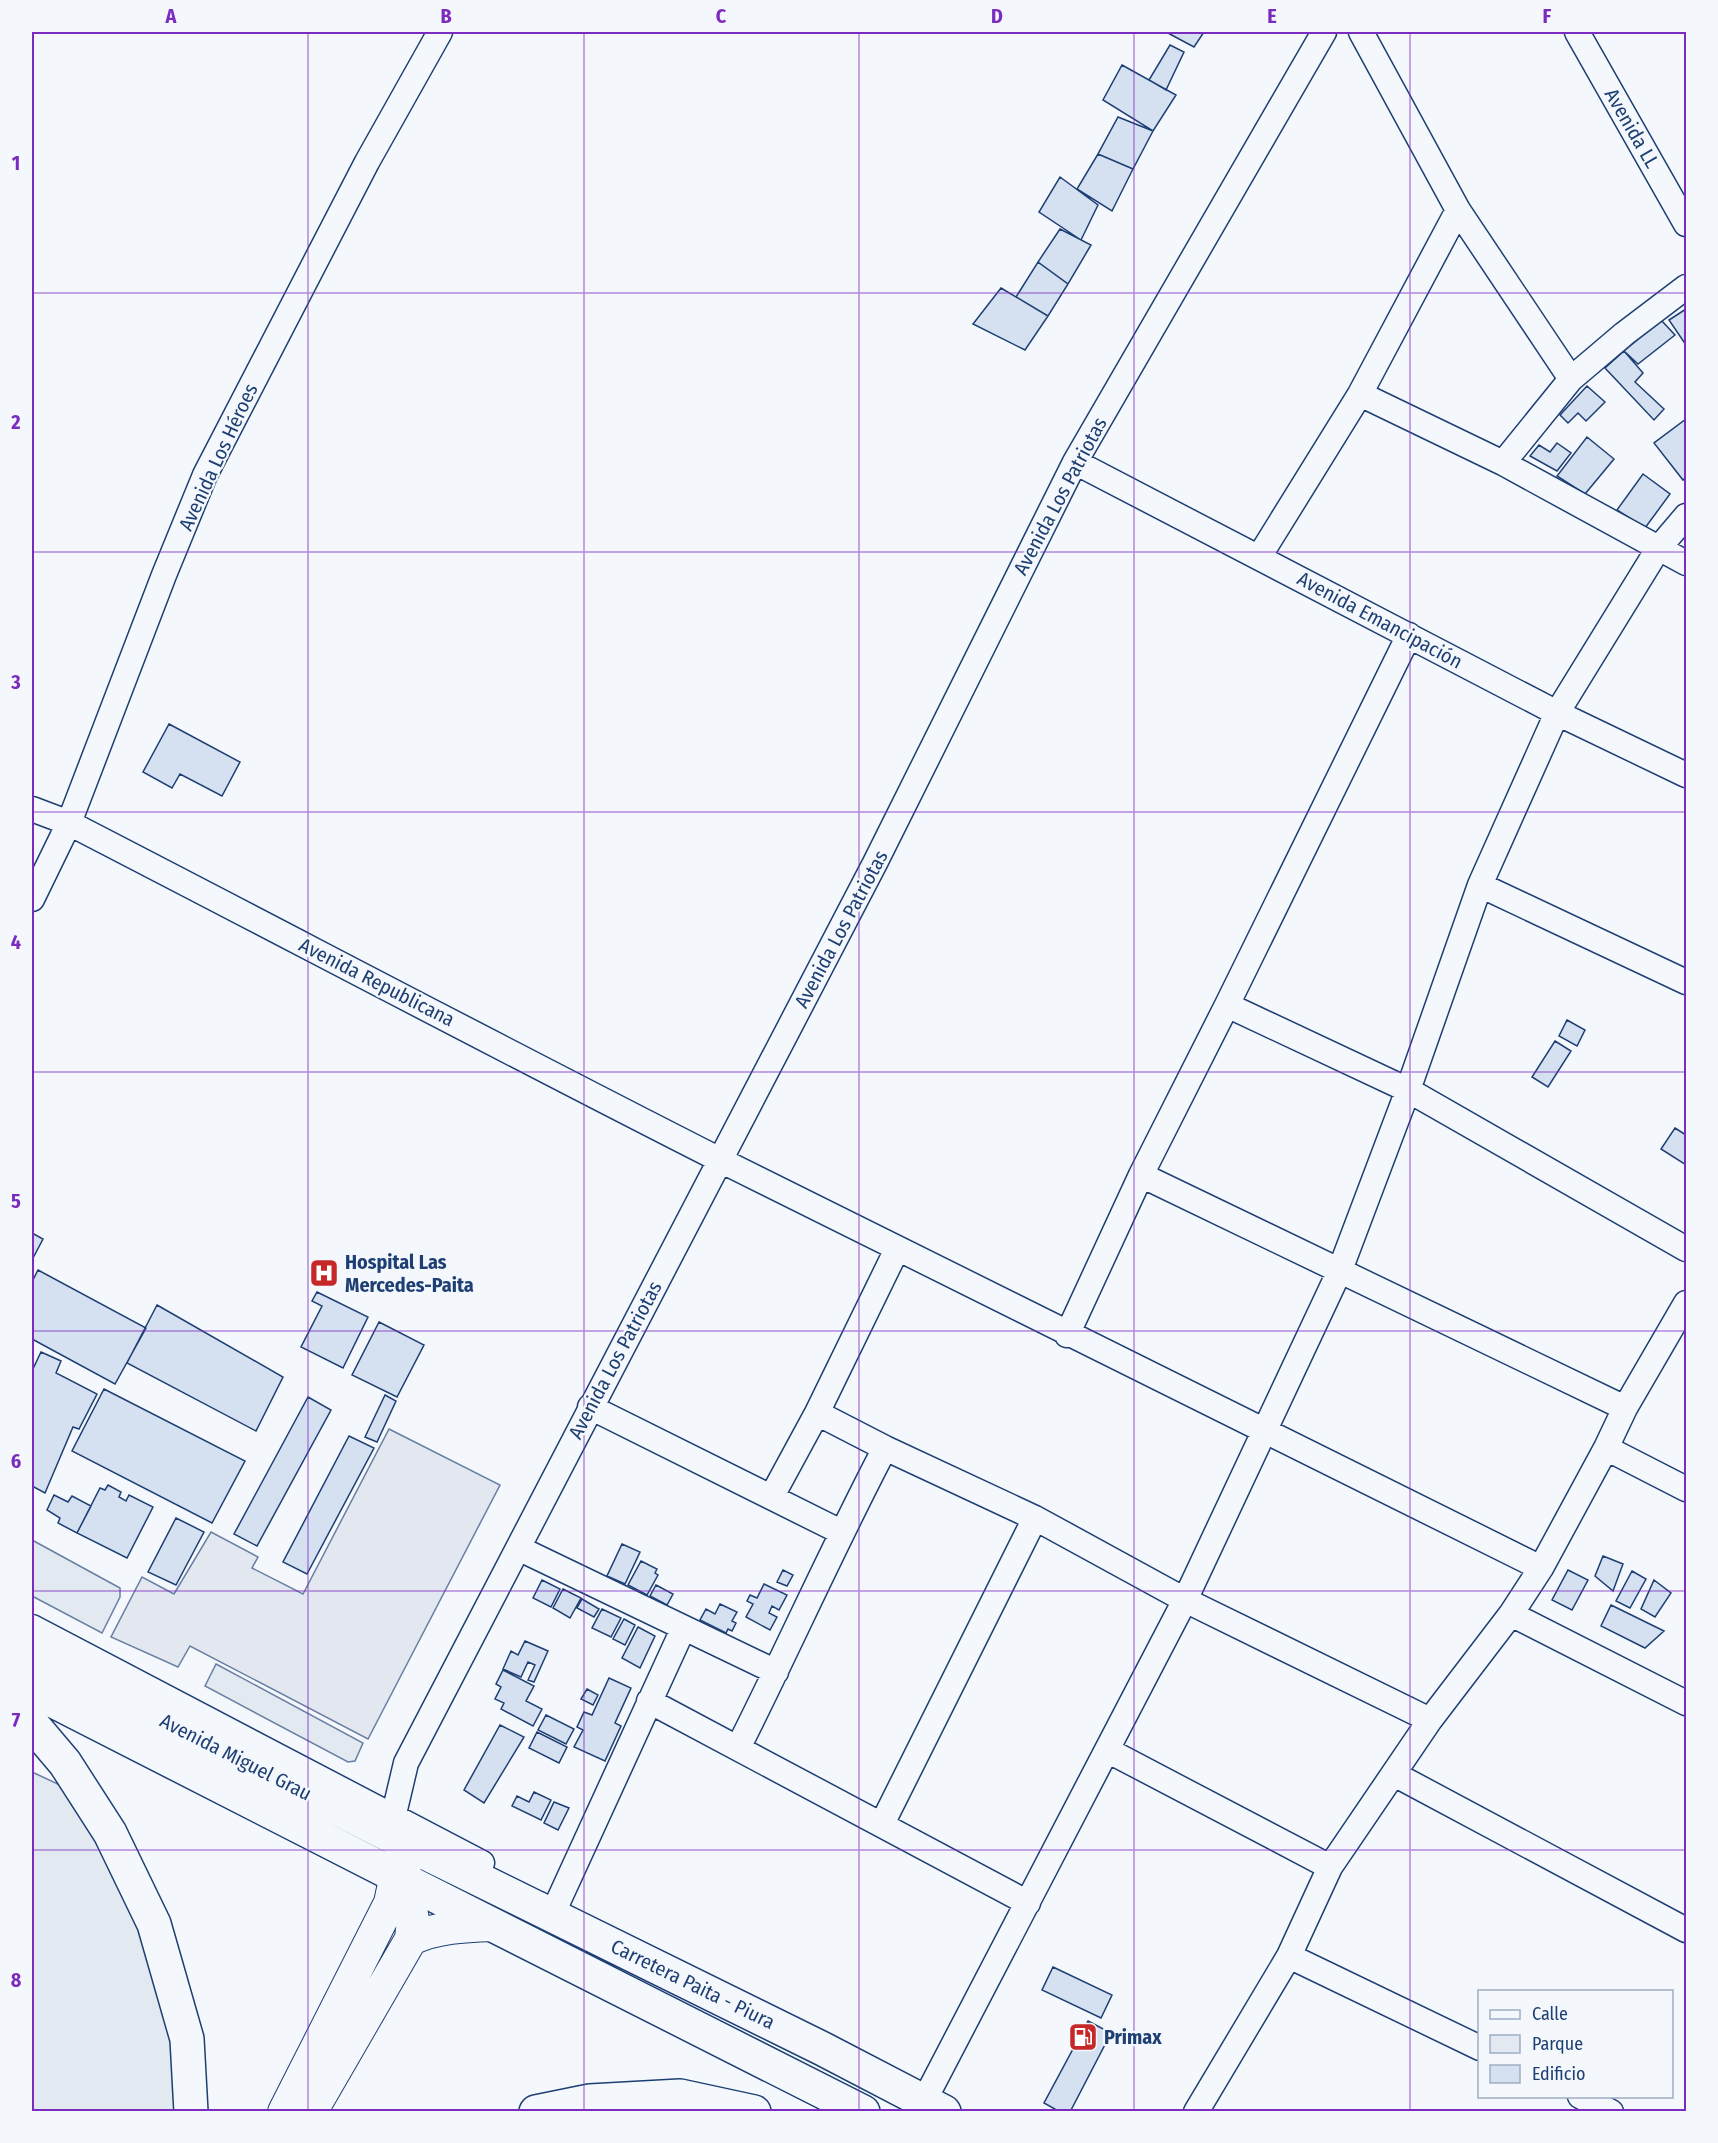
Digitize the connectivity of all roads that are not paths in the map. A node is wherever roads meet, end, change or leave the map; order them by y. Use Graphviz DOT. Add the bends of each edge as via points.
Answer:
graph roads {
  1 [pos="440,32"];
  2 [pos="1324,32"];
  3 [pos="1361,32"];
  4 [pos="1577,32"];
  5 [pos="1458,210"];
  6 [pos="1686,224"];
  7 [pos="1686,287"];
  8 [pos="1571,379"];
  9 [pos="1360,394"];
  10 [pos="1075,462"];
  11 [pos="1503,464"];
  12 [pos="1686,516"];
  13 [pos="1658,549"];
  14 [pos="1259,556"];
  15 [pos="1686,563"];
  16 [pos="1409,635"];
  17 [pos="1557,713"];
  18 [pos="1686,775"];
  19 [pos="32,809"];
  20 [pos="69,823"];
  21 [pos="1480,885"];
  22 [pos="32,899"];
  23 [pos="1686,982"];
  24 [pos="1227,1005"];
  25 [pos="1408,1090"];
  26 [pos="720,1160"];
  27 [pos="1141,1175"];
  28 [pos="897,1249"];
  29 [pos="1686,1249"];
  30 [pos="1340,1270"];
  31 [pos="1686,1304"];
  32 [pos="1067,1335"];
  33 [pos="590,1407"];
  34 [pos="1625,1408"];
  35 [pos="817,1413"];
  36 [pos="1264,1430"];
  37 [pos="885,1448"];
  38 [pos="1606,1448"];
  39 [pos="1686,1490"];
  40 [pos="772,1496"];
  41 [pos="1035,1518"];
  42 [pos="841,1532"];
  43 [pos="518,1548"];
  44 [pos="1541,1568"];
  45 [pos="1185,1599"];
  46 [pos="1511,1614"];
  47 [pos="32,1628"];
  48 [pos="683,1629"];
  49 [pos="32,1654"];
  50 [pos="776,1672"];
  51 [pos="32,1690"];
  52 [pos="649,1701"];
  53 [pos="1686,1703"];
  54 [pos="1430,1720"];
  55 [pos="32,1725"];
  56 [pos="738,1748"];
  57 [pos="1107,1750"];
  58 [pos="32,1752"];
  59 [pos="65,1763"];
  60 [pos="1394,1774"];
  61 [pos="882,1824"];
  62 [pos="396,1829"];
  63 [pos="440,1860"];
  64 [pos="1330,1867"];
  65 [pos="410,1884"];
  66 [pos="1028,1903"];
  67 [pos="552,1915"];
  68 [pos="493,1925"];
  69 [pos="1686,1930"];
  70 [pos="411,1939"];
  71 [pos="1289,1956"];
  72 [pos="1478,2048"];
  73 [pos="1582,2098"];
  74 [pos="934,2106"];
  75 [pos="191,2112"];
  76 [pos="284,2112"];
  77 [pos="311,2112"];
  78 [pos="536,2112"];
  79 [pos="754,2112"];
  80 [pos="863,2112"];
  81 [pos="1196,2112"];
  82 [pos="1611,2112"];
  1 -- 20 [label="street, Avenida Los Héroes" via="367,162 205,475"];
  2 -- 10 [label="street, Avenida Los Patriotas"];
  3 -- 5 [label="street"];
  4 -- 6 [label="street, Avenida LL"];
  5 -- 8 [label="street"];
  5 -- 9 [label="street"];
  7 -- 8 [label="street"];
  8 -- 11 [label="street"];
  9 -- 11 [label="street"];
  9 -- 14 [label="street"];
  10 -- 14 [label="street, Avenida Emancipación"];
  10 -- 26 [label="street, Avenida Los Patriotas" via="875,863"];
  11 -- 13 [label="street"];
  12 -- 13 [label="street"];
  13 -- 15 [label="street"];
  13 -- 17 [label="street"];
  14 -- 16 [label="street, Avenida Emancipación"];
  16 -- 17 [label="street, Avenida Emancipación"];
  16 -- 24 [label="street"];
  17 -- 18 [label="street, Avenida Emancipación"];
  17 -- 21 [label="street"];
  19 -- 20 [label="street, Avenida Republicana"];
  20 -- 22 [label="street, Avenida Los Héroes"];
  20 -- 26 [label="street, Avenida Republicana"];
  21 -- 23 [label="street"];
  21 -- 25 [label="street"];
  24 -- 25 [label="street"];
  24 -- 27 [label="street"];
  25 -- 29 [label="street"];
  25 -- 30 [label="street"];
  26 -- 28 [label="street, Avenida Republicana"];
  26 -- 33 [label="street, Avenida Los Patriotas"];
  27 -- 30 [label="street"];
  27 -- 32 [label="street"];
  28 -- 32 [label="street, Avenida Republicana"];
  28 -- 35 [label="street"];
  30 -- 34 [label="street"];
  30 -- 36 [label="street"];
  31 -- 34 [label="street"];
  32 -- 36 [label="street, Avenida Republicana"];
  33 -- 40 [label="street"];
  33 -- 43 [label="street, Avenida Los Patriotas"];
  34 -- 38 [label="street"];
  35 -- 37 [label="street"];
  35 -- 40 [label="street"];
  36 -- 44 [label="street, Avenida Republicana"];
  36 -- 45 [label="street"];
  37 -- 41 [label="street"];
  37 -- 42 [label="street"];
  38 -- 39 [label="street"];
  38 -- 44 [label="street"];
  40 -- 42 [label="street"];
  41 -- 45 [label="street"];
  41 -- 61 [label="street"];
  42 -- 50 [label="street"];
  43 -- 48 [label="street"];
  43 -- 62 [label="street, Avenida Los Patriotas" via="406,1763"];
  44 -- 46 [label="street"];
  45 -- 54 [label="street"];
  45 -- 57 [label="street"];
  46 -- 53 [label="street"];
  46 -- 54 [label="street"];
  47 -- 62 [label="street, Avenida Miguel Grau"];
  48 -- 50 [label="street"];
  48 -- 52 [label="street"];
  49 -- 62 [label="highway, Avenida Miguel Grau"];
  50 -- 56 [label="street"];
  51 -- 65 [label="highway, Avenida Miguel Grau"];
  52 -- 56 [label="street"];
  52 -- 67 [label="street"];
  54 -- 60 [label="street"];
  55 -- 59 [label="highway"];
  56 -- 61 [label="street"];
  57 -- 64 [label="street"];
  57 -- 66 [label="street"];
  58 -- 59 [label="street"];
  59 -- 75 [label="highway" via="110,1833 154,1924 187,2039"];
  60 -- 64 [label="street"];
  60 -- 69 [label="street"];
  61 -- 66 [label="street"];
  62 -- 63 [label="highway, Avenida Miguel Grau"];
  62 -- 65 [label="main road"];
  62 -- 67 [label="street" via="506,1875"];
  63 -- 67 [label="highway, Carretera Paita - Piura"];
  64 -- 71 [label="street"];
  65 -- 68 [label="highway, Carretera Paita - Piura"];
  65 -- 70 [label="main road"];
  65 -- 76 [label="main road" via="390,1903"];
  66 -- 74 [label="street"];
  67 -- 74 [label="highway, Carretera Paita - Piura"];
  68 -- 70 [label="main road" via="445,1928"];
  68 -- 80 [label="highway, Carretera Paita - Piura"];
  70 -- 77 [label="main road"];
  71 -- 72 [label="street"];
  71 -- 81 [label="street"];
  73 -- 82 [label="street"];
  78 -- 79 [label="highway" via="590,2101 680,2096"];
}
